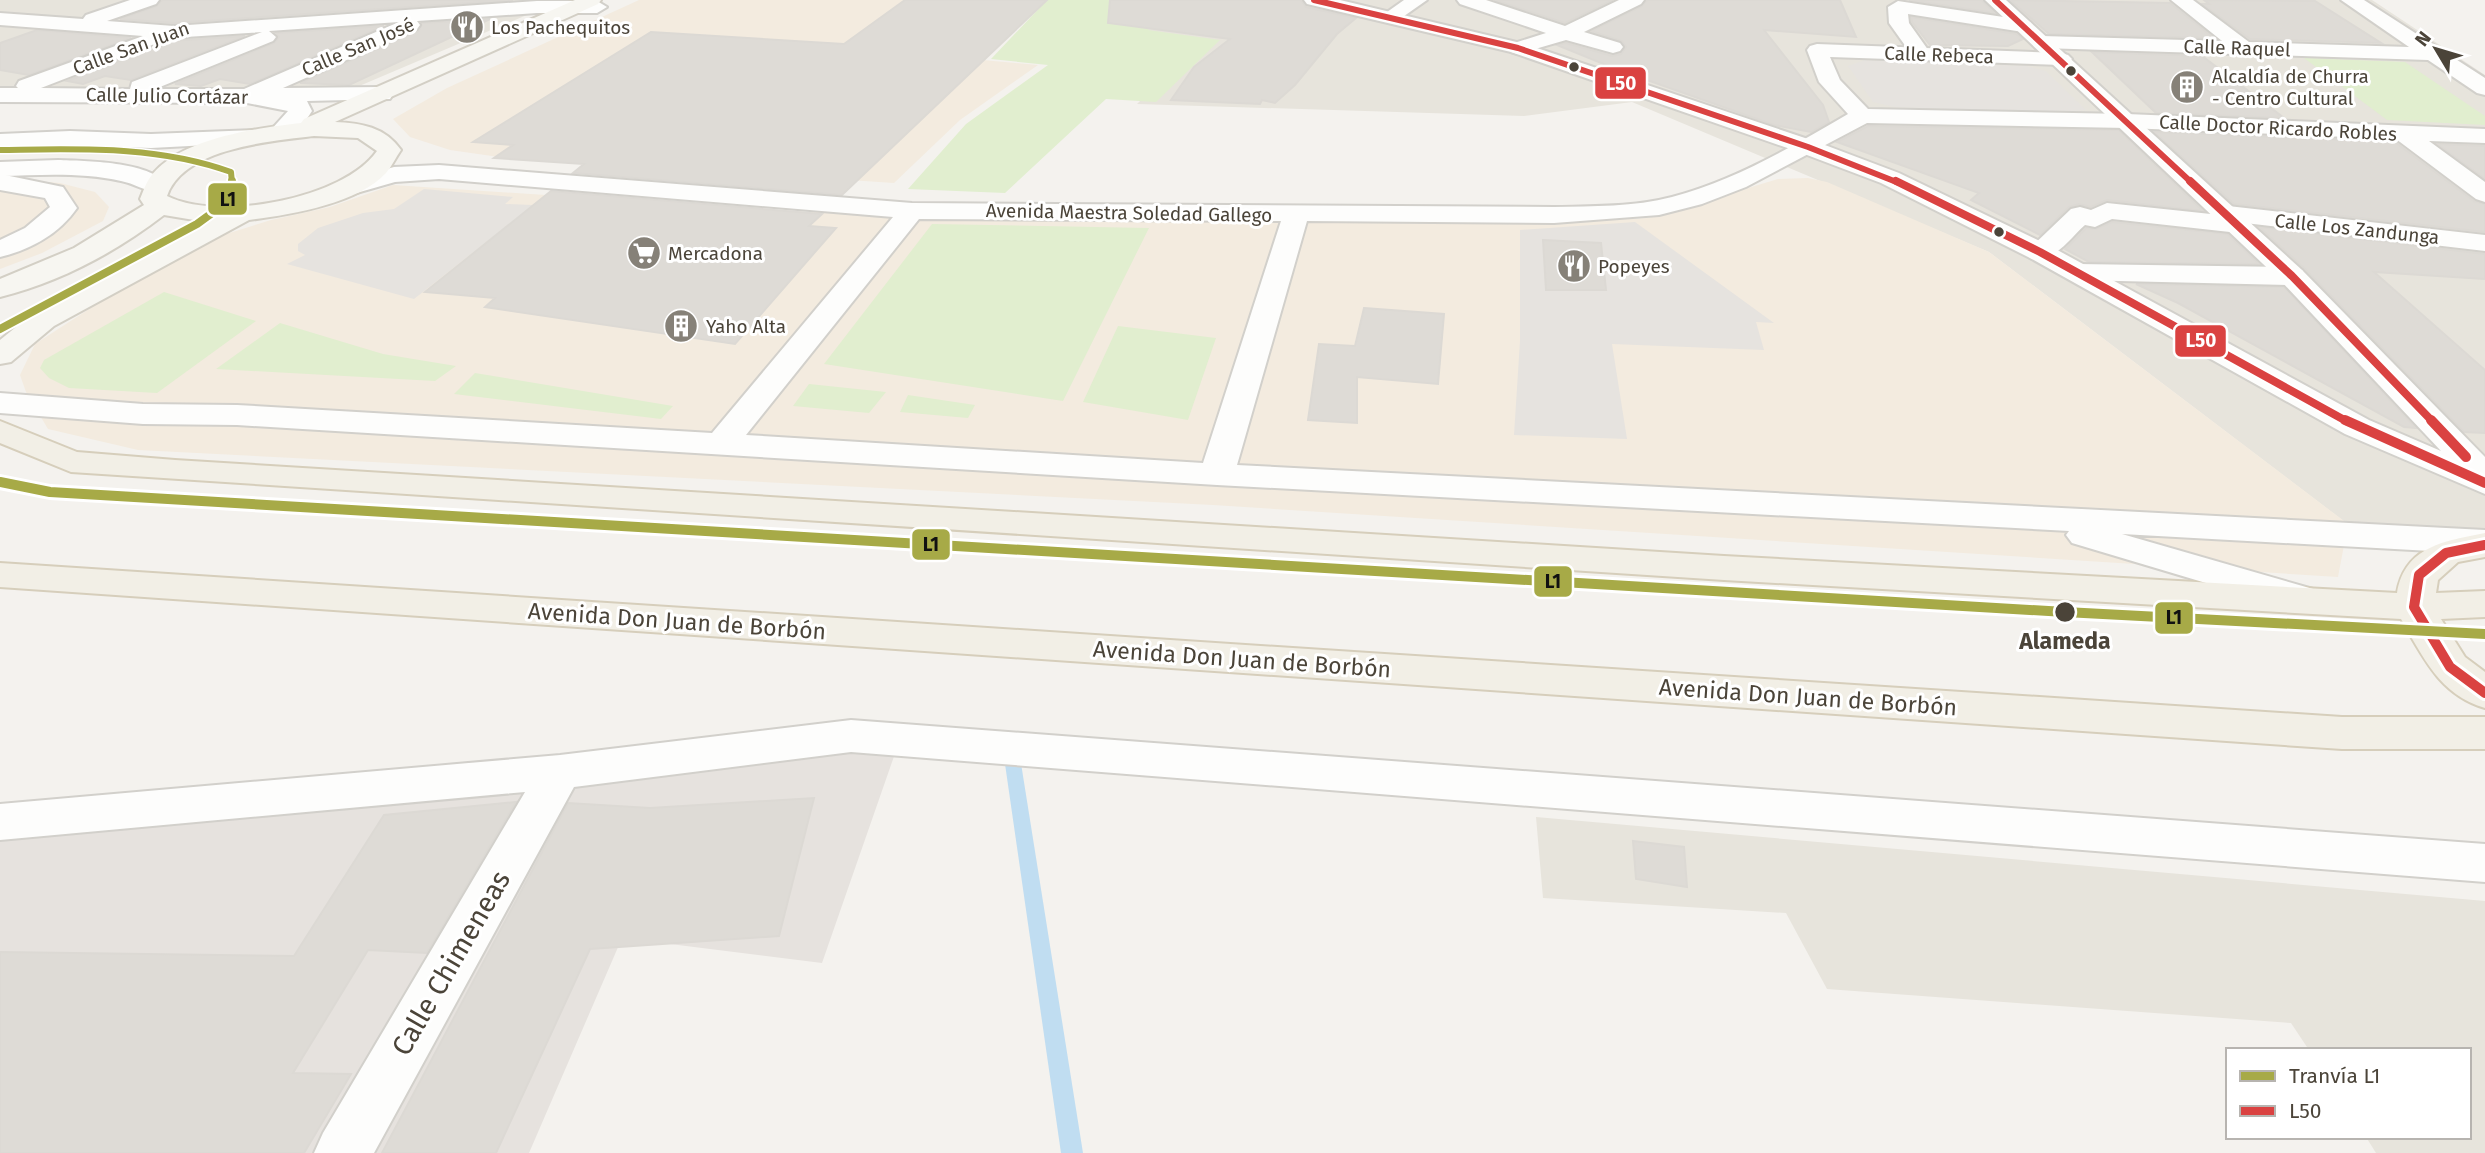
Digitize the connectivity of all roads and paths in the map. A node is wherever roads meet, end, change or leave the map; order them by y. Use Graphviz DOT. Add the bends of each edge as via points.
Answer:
graph roads {
  1 [pos="149,0"];
  2 [pos="361,0"];
  3 [pos="470,0"];
  4 [pos="1314,0"];
  5 [pos="1417,0"];
  6 [pos="1467,0"];
  7 [pos="1995,0"];
  8 [pos="2181,0"];
  9 [pos="2351,0"];
  10 [pos="1621,2"];
  11 [pos="26,3"];
  12 [pos="594,4"];
  13 [pos="245,5"];
  14 [pos="0,10"];
  15 [pos="437,13"];
  16 [pos="1390,17"];
  17 [pos="0,19"];
  18 [pos="298,24"];
  19 [pos="75,26"];
  20 [pos="2024,26"];
  21 [pos="174,32"];
  22 [pos="1566,33"];
  23 [pos="2042,42"];
  24 [pos="1613,47"];
  25 [pos="1518,48"];
  26 [pos="2244,48"];
  27 [pos="1921,54"];
  28 [pos="2432,54"];
  29 [pos="2061,59"];
  30 [pos="2485,88"];
  31 [pos="1,94"];
  32 [pos="122,94"];
  33 [pos="382,94"];
  34 [pos="247,96"];
  35 [pos="1862,116"];
  36 [pos="2127,121"];
  37 [pos="354,130"];
  38 [pos="289,131"];
  39 [pos="2403,133"];
  40 [pos="2485,135"];
  41 [pos="255,137"];
  42 [pos="0,141"];
  43 [pos="1808,147"];
  44 [pos="387,158"];
  45 [pos="0,170"];
  46 [pos="439,172"];
  47 [pos="0,182"];
  48 [pos="346,188"];
  49 [pos="2485,194"];
  50 [pos="157,195"];
  51 [pos="912,211"];
  52 [pos="241,214"];
  53 [pos="1296,214"];
  54 [pos="2234,220"];
  55 [pos="2485,243"];
  56 [pos="0,249"];
  57 [pos="2040,252"];
  58 [pos="2077,272"];
  59 [pos="2292,276"];
  60 [pos="0,288"];
  61 [pos="0,355"];
  62 [pos="0,403"];
  63 [pos="0,431"];
  64 [pos="721,444"];
  65 [pos="1217,474"];
  66 [pos="2485,477"];
  67 [pos="2485,483"];
  68 [pos="2021,517"];
  69 [pos="2485,543"];
  70 [pos="0,575"];
  71 [pos="2308,601"];
  72 [pos="2485,604"];
  73 [pos="2414,607"];
  74 [pos="2485,693"];
  75 [pos="2485,733"];
  76 [pos="559,772"];
  77 [pos="0,822"];
  78 [pos="2485,863"];
  79 [pos="343,1153"];
  1 -- 19 [label="street"];
  2 -- 18 [label="street"];
  3 -- 15 [label="street, Calle San José"];
  4 -- 16 [label="street"];
  5 -- 16 [label="street"];
  6 -- 22 [label="street"];
  7 -- 20 [label="street"];
  8 -- 26 [label="street"];
  9 -- 28 [label="street"];
  10 -- 22 [label="street"];
  11 -- 14 [label="street"];
  12 -- 15 [label="street"];
  12 -- 33 [label="main road"];
  12 -- 37 [label="main road" via="394,101"];
  13 -- 21 [label="street, Calle San Juan"];
  15 -- 18 [label="street"];
  15 -- 34 [label="street, Calle San José"];
  16 -- 25 [label="street"];
  17 -- 19 [label="street"];
  18 -- 21 [label="street"];
  18 -- 32 [label="street"];
  19 -- 21 [label="street"];
  20 -- 23 [label="street"];
  20 -- 27 [label="street" via="1898,7 1899,23"];
  21 -- 31 [label="street, Calle San Juan"];
  22 -- 24 [label="street"];
  22 -- 25 [label="street"];
  23 -- 26 [label="street, Calle Raquel"];
  23 -- 29 [label="street"];
  25 -- 43 [label="street"];
  26 -- 28 [label="street, Calle Raquel"];
  27 -- 29 [label="street, Calle Rebeca"];
  27 -- 35 [label="street, Calle Rebeca" via="1817,50 1830,82"];
  28 -- 30 [label="street"];
  29 -- 36 [label="street"];
  31 -- 32 [label="street, Calle Julio Cortázar"];
  32 -- 34 [label="street, Calle Julio Cortázar"];
  33 -- 34 [label="street"];
  33 -- 38 [label="main road"];
  34 -- 38 [label="street, Calle Julio Cortázar" via="299,106 302,111"];
  35 -- 36 [label="street, Calle Doctor Ricardo Robles"];
  35 -- 43 [label="street, Avenida Maestra Soledad Gallego"];
  36 -- 39 [label="street, Calle Doctor Ricardo Robles"];
  36 -- 54 [label="street"];
  37 -- 38 [label="main road"];
  37 -- 44 [label="main road" via="382,139 389,150"];
  38 -- 41 [label="main road"];
  39 -- 40 [label="street, Calle Doctor Ricardo Robles"];
  39 -- 49 [label="street"];
  41 -- 42 [label="street"];
  41 -- 50 [label="main road" via="183,161 169,170"];
  43 -- 53 [label="street, Avenida Maestra Soledad Gallego" via="1692,200 1626,212"];
  43 -- 57 [label="street" via="1890,178"];
  44 -- 46 [label="street, Avenida Maestra Soledad Gallego"];
  44 -- 48 [label="main road" via="373,173"];
  45 -- 50 [label="street" via="85,170 141,176"];
  46 -- 48 [label="street, Avenida Maestra Soledad Gallego" via="394,175"];
  46 -- 51 [label="street, Avenida Maestra Soledad Gallego"];
  47 -- 56 [label="street" via="54,192 64,208 36,236"];
  48 -- 52 [label="main road" via="284,207"];
  50 -- 52 [label="main road" via="182,213"];
  50 -- 60 [label="main road" via="108,243"];
  51 -- 53 [label="street, Avenida Maestra Soledad Gallego"];
  51 -- 64 [label="street"];
  52 -- 61 [label="main road" via="43,320"];
  53 -- 65 [label="street"];
  54 -- 55 [label="street, Calle Los Zandunga"];
  54 -- 57 [label="street, Calle Los Zandunga" via="2108,211 2095,219 2080,215"];
  54 -- 59 [label="street"];
  57 -- 58 [label="street"];
  58 -- 59 [label="street"];
  58 -- 67 [label="street" via="2357,427"];
  59 -- 66 [label="street"];
  62 -- 64 [label="street"];
  63 -- 71 [label="main road" via="71,462"];
  64 -- 65 [label="street"];
  65 -- 68 [label="street"];
  68 -- 69 [label="street"];
  68 -- 71 [label="street"];
  69 -- 73 [label="main road" via="2446,553 2419,575"];
  70 -- 75 [label="main road, Avenida Don Juan de Borbón" via="2314,731"];
  71 -- 73 [label="main road"];
  72 -- 73 [label="main road"];
  73 -- 74 [label="main road" via="2450,667"];
  76 -- 77 [label="street"];
  76 -- 78 [label="street" via="851,736"];
  76 -- 79 [label="street, Calle Chimeneas"];
}
